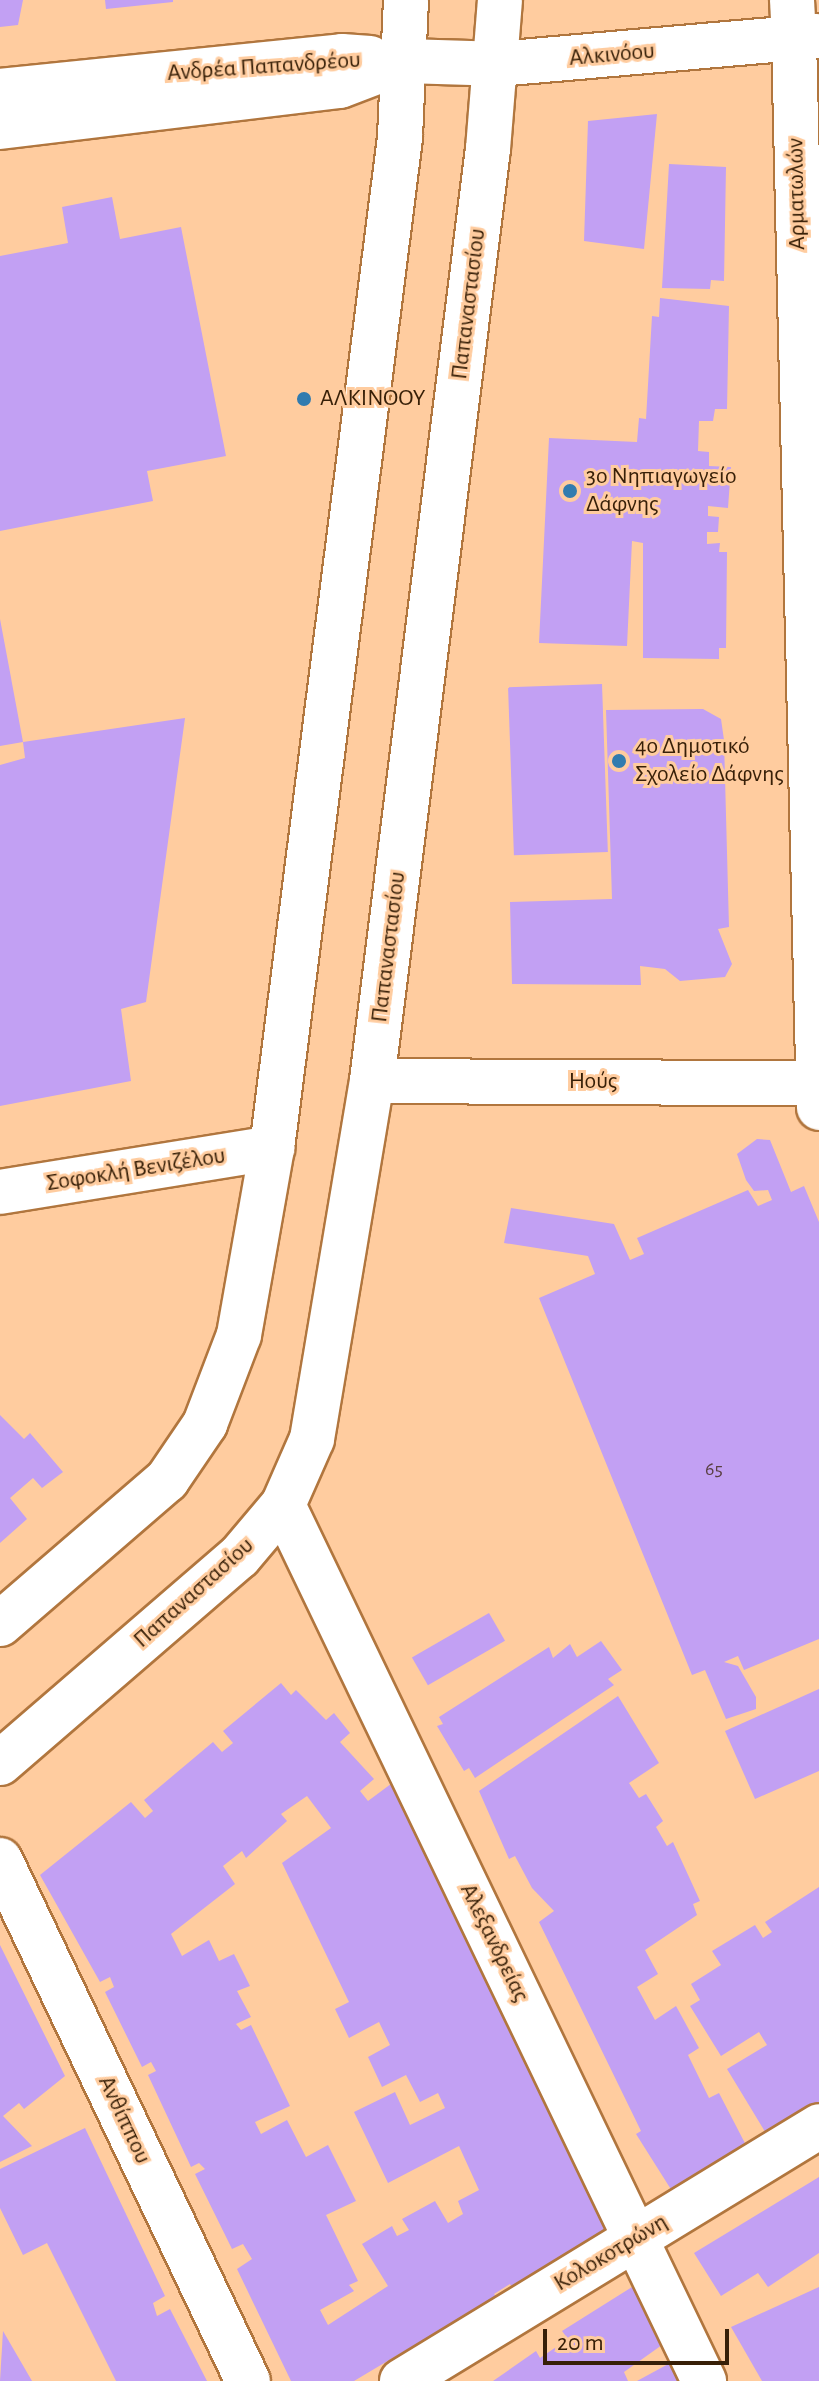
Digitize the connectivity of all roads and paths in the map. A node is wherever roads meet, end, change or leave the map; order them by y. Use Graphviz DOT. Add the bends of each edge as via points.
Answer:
graph roads {
  1 [pos="406,0"];
  2 [pos="500,0"];
  3 [pos="801,25"];
  4 [pos="405,61"];
  5 [pos="498,64"];
  6 [pos="0,91"];
  7 [pos="0,127"];
  8 [pos="372,1081"];
  9 [pos="816,1096"];
  10 [pos="272,1148"];
  11 [pos="0,1192"];
  12 [pos="283,1505"];
  13 [pos="0,1624"];
  14 [pos="0,1763"];
  15 [pos="0,1860"];
  16 [pos="819,2126"];
  17 [pos="636,2238"];
  18 [pos="248,2381"];
  19 [pos="402,2381"];
  20 [pos="704,2381"];
  1 -- 4 [label="street"];
  2 -- 5 [label="street, Παπαναστασίου"];
  3 -- 5 [label="street, Αλκινόου"];
  3 -- 9 [label="street, Αρματωλών"];
  4 -- 5 [label="street, Αλκινόου"];
  4 -- 6 [label="street, Ανδρέα Παπανδρέου" via="342,56"];
  4 -- 7 [label="street, Ανδρέα Παπανδρέου" via="340,86"];
  4 -- 10 [label="street"];
  5 -- 8 [label="street, Παπαναστασίου"];
  8 -- 9 [label="street, Ηούς"];
  8 -- 12 [label="street, Παπαναστασίου" via="326,1379 312,1439"];
  10 -- 11 [label="street, Σοφοκλή Βενιζέλου"];
  10 -- 13 [label="street" via="239,1335 205,1424 167,1480"];
  12 -- 14 [label="street, Παπαναστασίου" via="239,1557"];
  12 -- 17 [label="street, Αλεξανδρείας"];
  15 -- 18 [label="street, Ανθίππου"];
  16 -- 17 [label="street, Κολοκοτρώνη"];
  17 -- 19 [label="street, Κολοκοτρώνη"];
  17 -- 20 [label="street, Αλεξανδρείας"];
}
